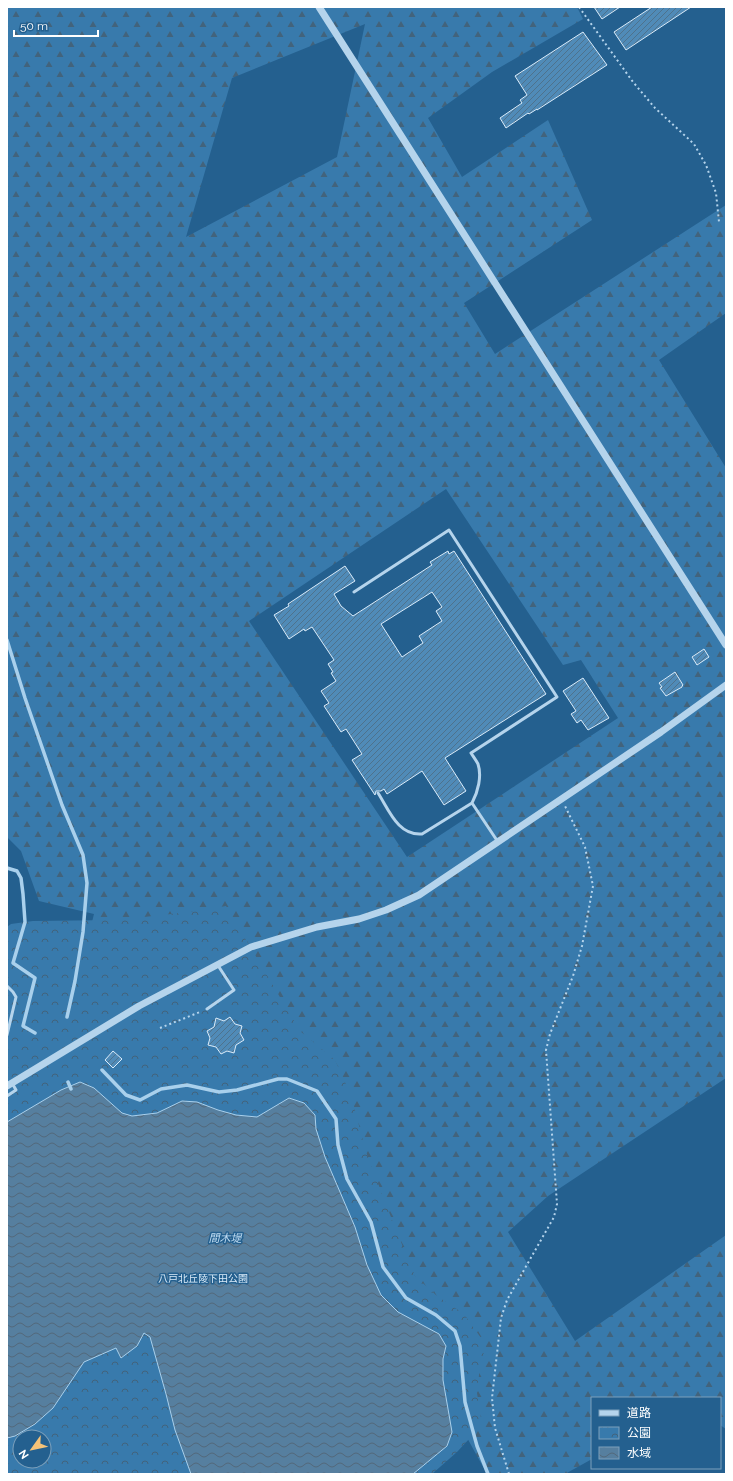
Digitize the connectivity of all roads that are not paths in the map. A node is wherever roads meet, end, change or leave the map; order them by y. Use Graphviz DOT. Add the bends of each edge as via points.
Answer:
graph roads {
  1 [pos="319,7"];
  2 [pos="354,592"];
  3 [pos="726,645"];
  4 [pos="726,685"];
  5 [pos="378,793"];
  6 [pos="472,803"];
  7 [pos="498,842"];
  8 [pos="218,964"];
  9 [pos="7,986"];
  10 [pos="207,1009"];
  11 [pos="7,1035"];
  12 [pos="10,1085"];
  13 [pos="7,1096"];
  1 -- 3 [label="street"];
  2 -- 6 [label="lane" via="450,530 557,697 471,752 478,765 479,779 478,793"];
  4 -- 7 [label="street"];
  5 -- 6 [label="lane" via="400,827 415,835 422,834"];
  6 -- 7 [label="lane"];
  7 -- 8 [label="street" via="419,895 386,910 251,947"];
  8 -- 10 [label="lane" via="234,990"];
  8 -- 12 [label="street" via="139,1006"];
  9 -- 11 [label="lane" via="16,997"];
  12 -- 13 [label="lane" via="16,1090"];
}
